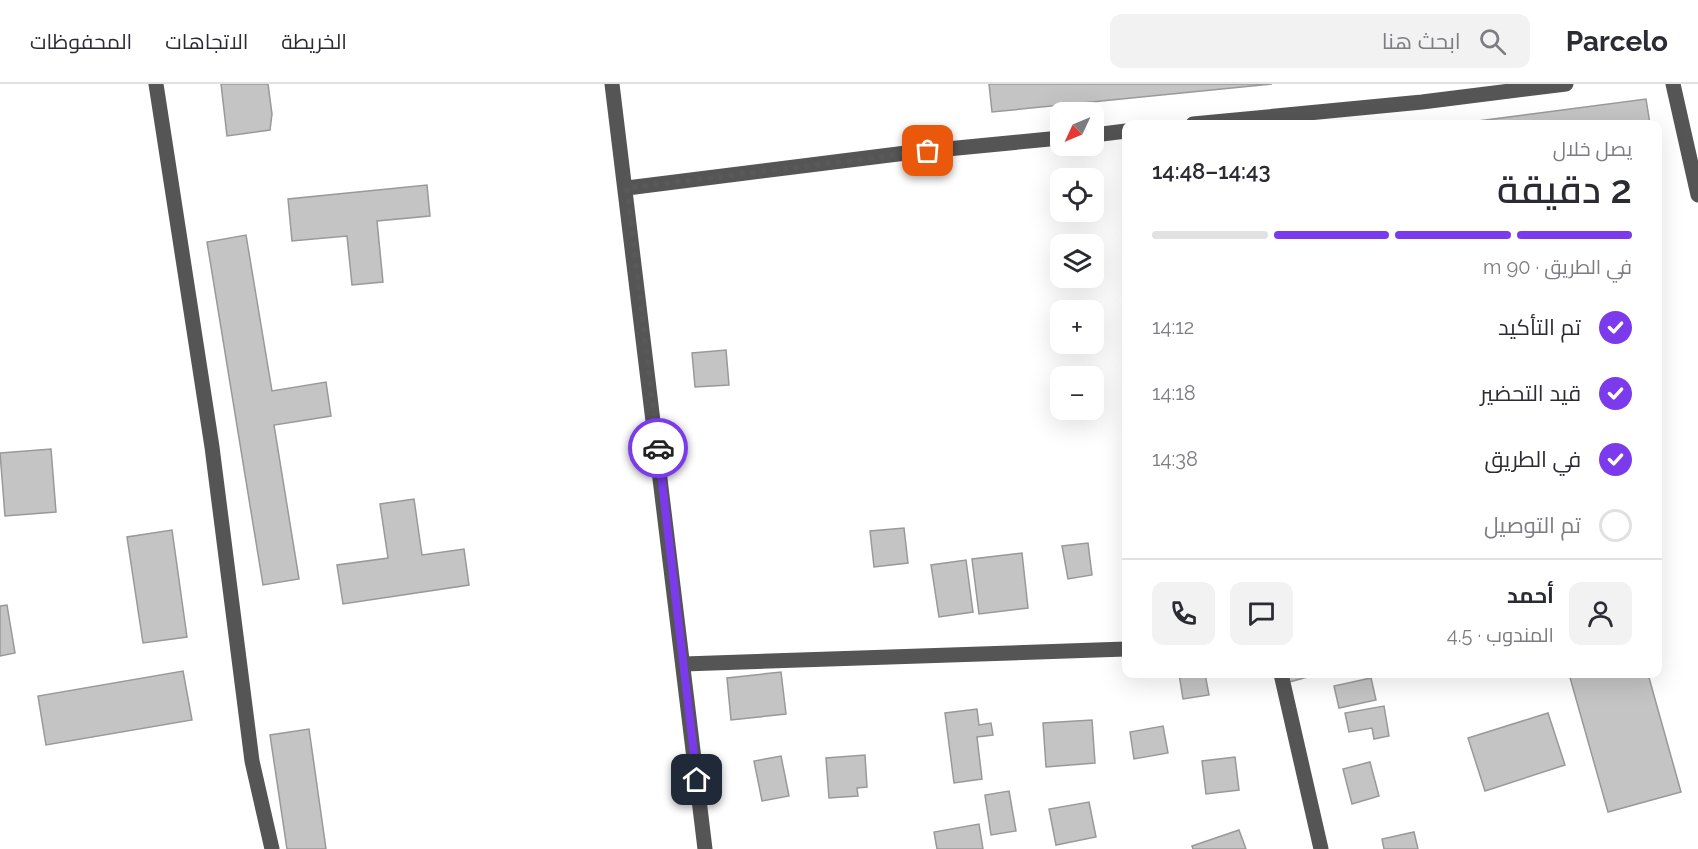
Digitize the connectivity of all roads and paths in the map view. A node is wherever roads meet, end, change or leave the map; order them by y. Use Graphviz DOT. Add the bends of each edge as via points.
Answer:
graph roads {
  1 [pos="156,84"];
  2 [pos="612,84"];
  3 [pos="1566,84"];
  4 [pos="1672,84"];
  5 [pos="1235,120"];
  6 [pos="1122,132"];
  7 [pos="1104,134"];
  8 [pos="1050,139"];
  9 [pos="627,188"];
  10 [pos="1698,195"];
  11 [pos="1122,649"];
  12 [pos="684,664"];
  13 [pos="1282,678"];
  14 [pos="272,849"];
  15 [pos="705,849"];
  16 [pos="1321,849"];
  1 -- 14 [label="street" via="212,447 252,761"];
  2 -- 9 [label="street"];
  3 -- 5 [label="street"];
  4 -- 10 [label="street"];
  6 -- 7 [label="street"];
  8 -- 9 [label="street"];
  9 -- 12 [label="street"];
  11 -- 12 [label="street"];
  12 -- 15 [label="street"];
  13 -- 16 [label="street"];
}
